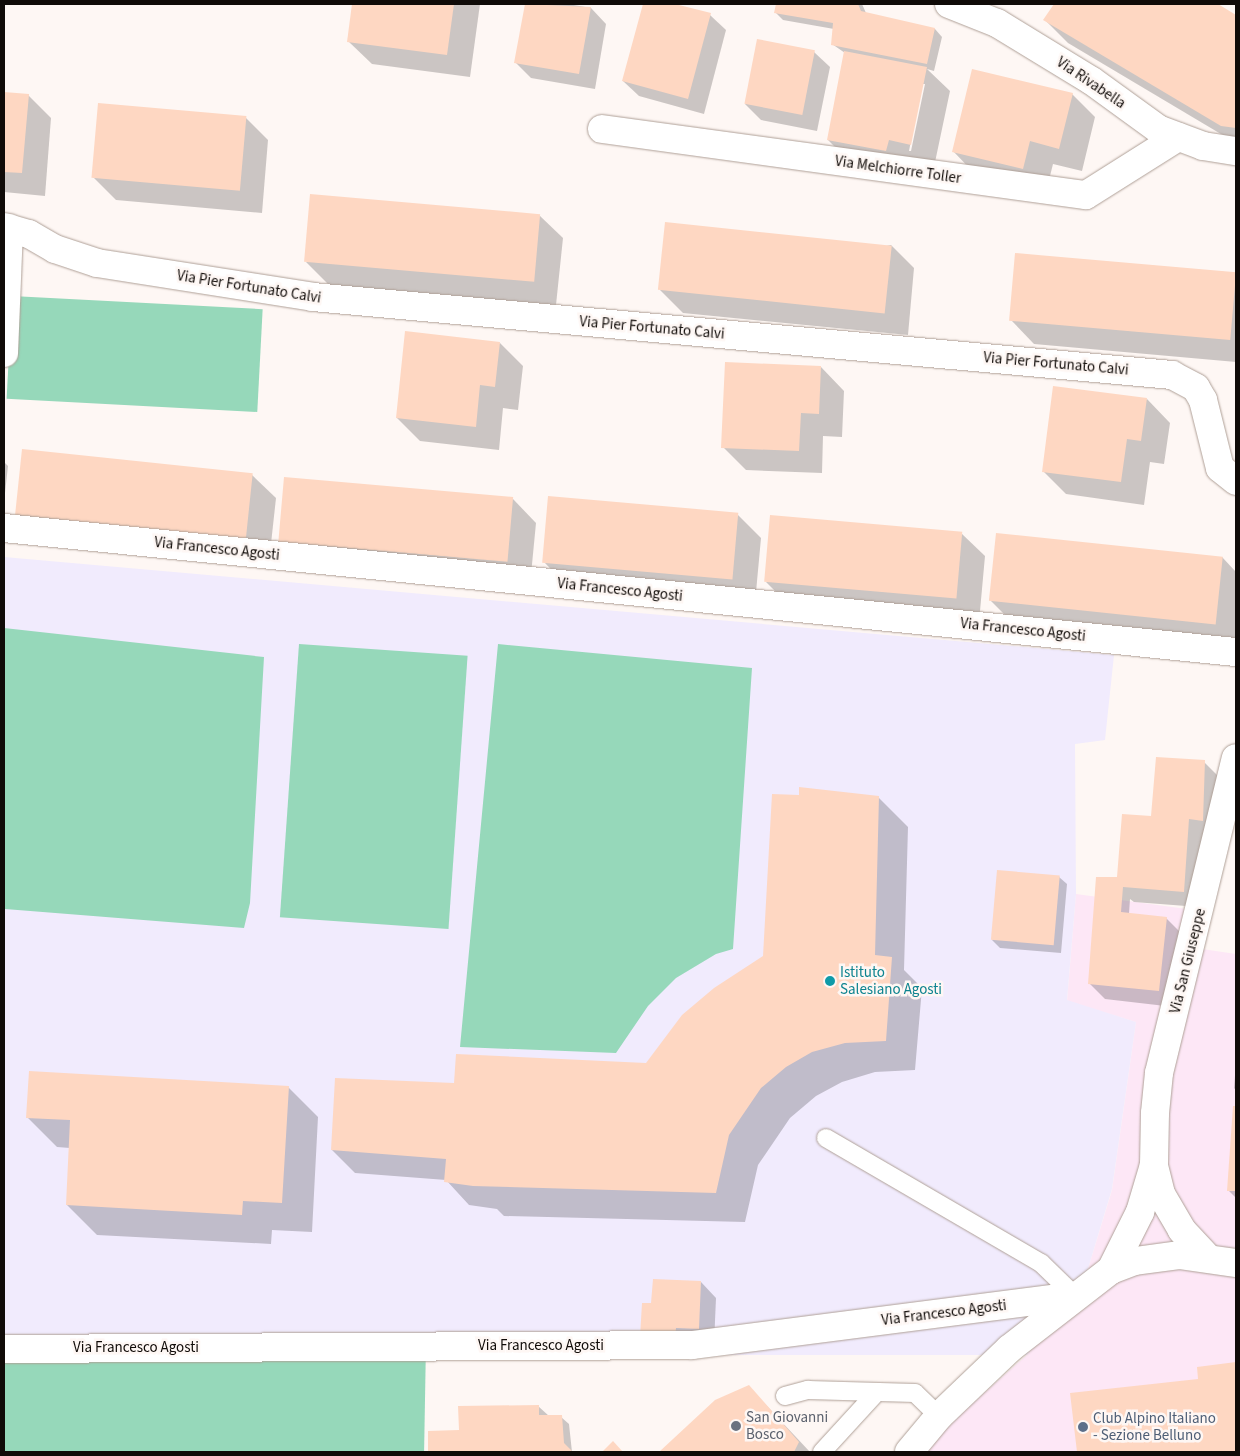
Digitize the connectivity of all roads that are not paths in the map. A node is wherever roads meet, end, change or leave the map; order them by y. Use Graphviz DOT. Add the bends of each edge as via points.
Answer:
graph roads {
  1 [pos="949,4"];
  2 [pos="602,129"];
  3 [pos="1178,137"];
  4 [pos="1236,151"];
  5 [pos="6,228"];
  6 [pos="4,353"];
  7 [pos="1236,481"];
  8 [pos="4,528"];
  9 [pos="1236,652"];
  10 [pos="1236,758"];
  11 [pos="826,1138"];
  12 [pos="1154,1165"];
  13 [pos="1207,1256"];
  14 [pos="1236,1263"];
  15 [pos="1111,1270"];
  16 [pos="1075,1296"];
  17 [pos="4,1349"];
  18 [pos="876,1392"];
  19 [pos="785,1396"];
  20 [pos="939,1416"];
  21 [pos="822,1452"];
  22 [pos="909,1452"];
  1 -- 3 [label="street, Via Rivabella" via="997,23 1092,81 1158,129"];
  2 -- 3 [label="street, Via Melchiorre Toller" via="1086,196"];
  3 -- 4 [label="street, Via Rivabella" via="1203,146"];
  5 -- 6 [label="street, Via Pier Fortunato Calvi"];
  5 -- 7 [label="street, Via Pier Fortunato Calvi" via="29,234 74,257 313,297 1172,375 1196,388 1203,400 1220,468"];
  8 -- 9 [label="street, Via Francesco Agosti"];
  10 -- 12 [label="street, Via San Giuseppe" via="1160,1073"];
  11 -- 16 [label="lane" via="1041,1263"];
  12 -- 13 [label="street, Via San Giuseppe" via="1161,1194 1172,1214"];
  12 -- 15 [label="street, Via San Giuseppe" via="1140,1212"];
  13 -- 14 [label="street"];
  13 -- 15 [label="street" via="1156,1258"];
  15 -- 16 [label="street"];
  16 -- 17 [label="street, Via Francesco Agosti" via="692,1346"];
  16 -- 20 [label="street" via="1009,1349"];
  18 -- 19 [label="lane" via="808,1390"];
  18 -- 20 [label="lane" via="915,1393"];
  18 -- 21 [label="lane"];
  20 -- 22 [label="street"];
}
